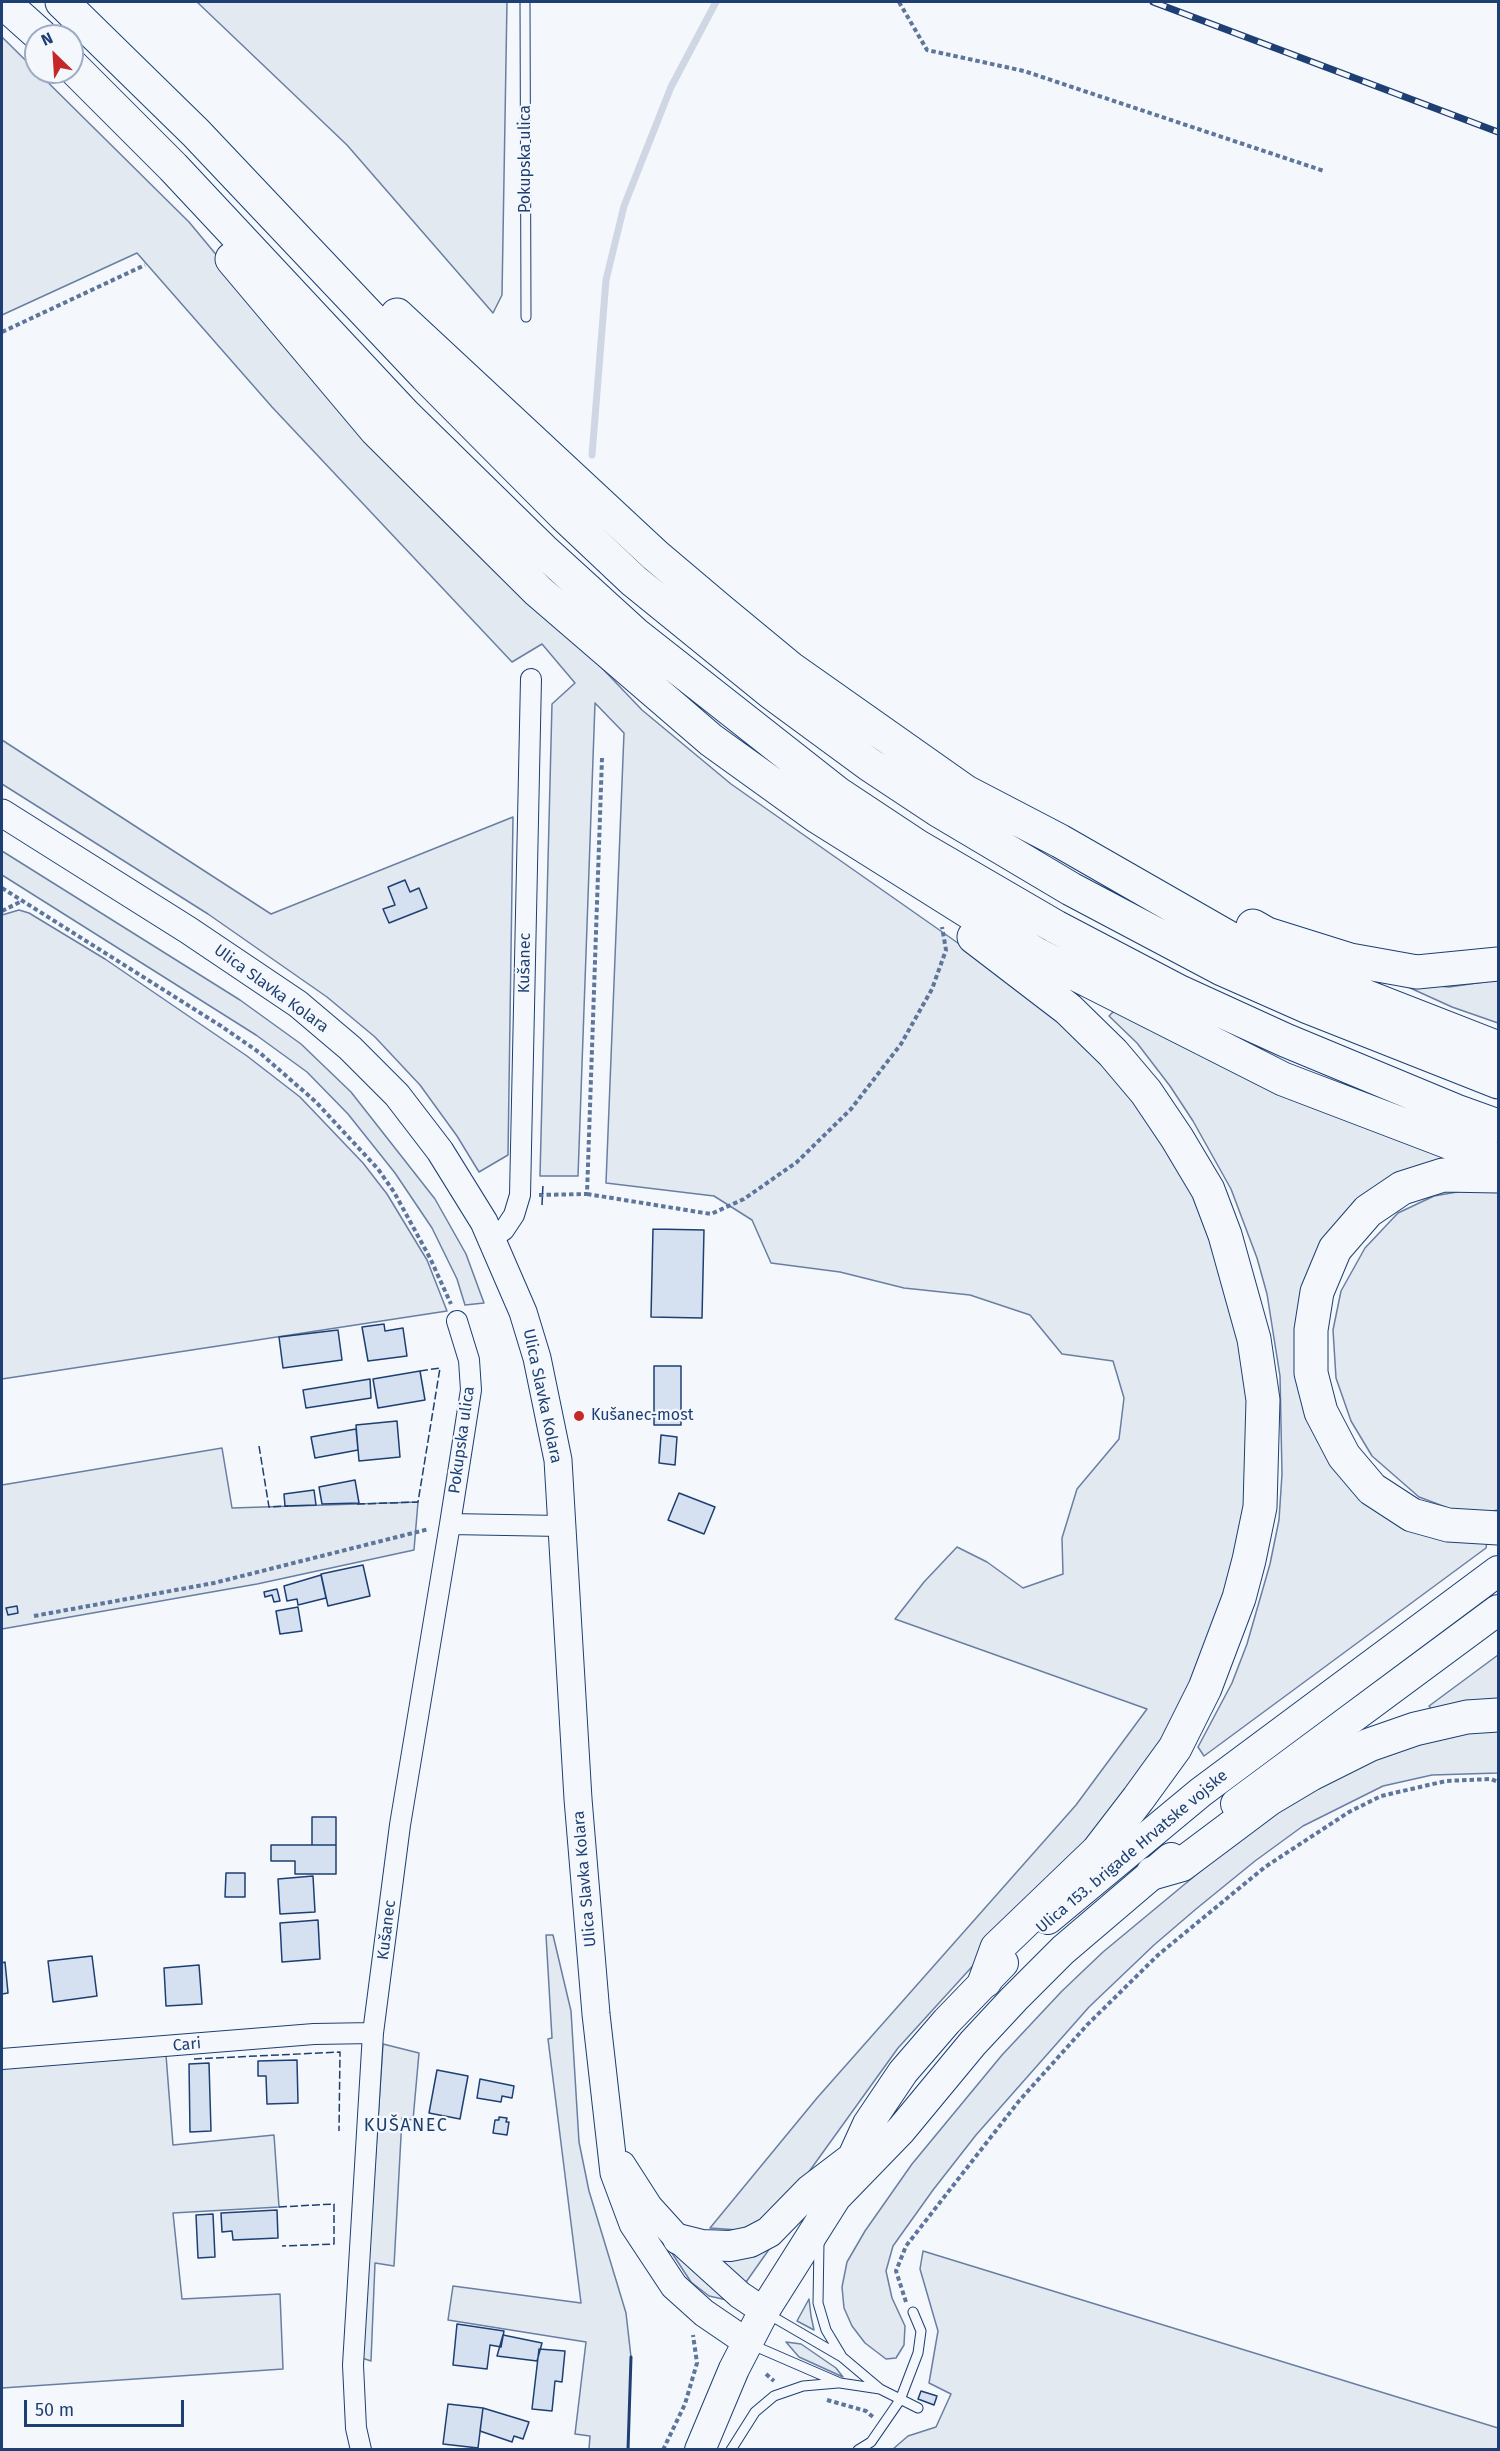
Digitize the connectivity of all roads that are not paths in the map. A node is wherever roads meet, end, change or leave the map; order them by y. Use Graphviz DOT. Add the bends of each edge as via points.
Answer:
graph roads {
  1 [pos="3,2"];
  2 [pos="62,2"];
  3 [pos="525,2"];
  4 [pos="28,24"];
  5 [pos="84,78"];
  6 [pos="173,167"];
  7 [pos="301,245"];
  8 [pos="526,317"];
  9 [pos="531,679"];
  10 [pos="2,813"];
  11 [pos="818,817"];
  12 [pos="1060,841"];
  13 [pos="1498,964"];
  14 [pos="1498,1048"];
  15 [pos="1498,1082"];
  16 [pos="1498,1126"];
  17 [pos="1498,1161"];
  18 [pos="1498,1176"];
  19 [pos="492,1238"];
  20 [pos="457,1321"];
  21 [pos="450,1524"];
  22 [pos="561,1526"];
  23 [pos="1498,1528"];
  24 [pos="1498,1571"];
  25 [pos="1498,1610"];
  26 [pos="1498,1715"];
  27 [pos="1153,1873"];
  28 [pos="985,1981"];
  29 [pos="374,2033"];
  30 [pos="2,2060"];
  31 [pos="611,2146"];
  32 [pos="852,2158"];
  33 [pos="829,2208"];
  34 [pos="678,2239"];
  35 [pos="764,2311"];
  36 [pos="913,2312"];
  37 [pos="748,2343"];
  38 [pos="842,2357"];
  39 [pos="840,2383"];
  40 [pos="880,2389"];
  41 [pos="900,2400"];
  42 [pos="918,2408"];
  43 [pos="361,2450"];
  44 [pos="699,2450"];
  45 [pos="731,2450"];
  46 [pos="858,2450"];
  1 -- 4 [label="highway"];
  2 -- 7 [label="highway" via="196,133"];
  3 -- 8 [label="lane, Pokupska ulica"];
  5 -- 6 [label="highway"];
  6 -- 11 [label="highway" via="204,225 376,430 546,598 711,740"];
  6 -- 16 [label="highway" via="404,414 545,552 635,634 837,794 1056,927 1180,992 1285,1040"];
  7 -- 12 [label="highway" via="337,256 655,555 790,668 966,792"];
  7 -- 15 [label="highway" via="458,409 634,581 772,693 870,765 1071,889 1222,969"];
  9 -- 19 [label="street, Kušanec" via="520,1195 514,1215 504,1230"];
  10 -- 19 [label="main road, Ulica Slavka Kolara" via="298,1004 350,1048 397,1095 440,1151"];
  11 -- 17 [label="highway" via="1036,954 1283,1079"];
  11 -- 28 [label="highway" via="831,840 939,911 1068,1008 1146,1092 1208,1190 1226,1235 1254,1339 1263,1400 1260,1507 1239,1598 1204,1688 1175,1748 1138,1799 1098,1851 997,1948"];
  12 -- 13 [label="highway" via="1087,846 1125,861 1267,934 1350,960 1417,972"];
  12 -- 14 [label="highway" via="1231,939 1306,973"];
  18 -- 23 [label="highway" via="1443,1175 1402,1188 1368,1210 1335,1249 1317,1292 1311,1372 1321,1412 1344,1456 1372,1489 1412,1515 1448,1525"];
  19 -- 22 [label="main road, Ulica Slavka Kolara" via="523,1312 537,1358 558,1460"];
  20 -- 21 [label="street, Pokupska ulica" via="469,1360 471,1389"];
  21 -- 22 [label="street"];
  21 -- 29 [label="street, Kušanec" via="400,1825"];
  22 -- 31 [label="main road, Ulica Slavka Kolara" via="579,1810"];
  24 -- 28 [label="main road, Ulica 153. brigade Hrvatske vojske" via="1192,1799 1058,1910"];
  25 -- 27 [label="main road, Ulica 153. brigade Hrvatske vojske" via="1226,1812"];
  26 -- 27 [label="highway" via="1456,1719 1369,1745 1269,1800 1181,1865"];
  27 -- 33 [label="main road, Ulica 153. brigade Hrvatske vojske" via="1063,1950 1014,1999"];
  28 -- 32 [label="main road, Ulica 153. brigade Hrvatske vojske" via="903,2072 882,2100"];
  29 -- 30 [label="street, Cari" via="314,2034"];
  29 -- 43 [label="street, Kušanec" via="353,2365"];
  31 -- 34 [label="main road, Ulica Slavka Kolara" via="643,2198"];
  31 -- 37 [label="main road, Ulica Slavka Kolara" via="614,2174 623,2200 655,2260 674,2286 704,2313"];
  32 -- 33 [label="main road, Ulica 153. brigade Hrvatske vojske"];
  32 -- 34 [label="main road" via="817,2184 769,2232 750,2242 702,2245"];
  33 -- 35 [label="main road, Ulica 153. brigade Hrvatske vojske"];
  33 -- 38 [label="lane" via="817,2257 818,2303 826,2330"];
  34 -- 35 [label="main road, Ulica Slavka Kolara"];
  35 -- 37 [label="main road, Ulica 153. brigade Hrvatske vojske"];
  35 -- 38 [label="lane"];
  36 -- 41 [label="lane" via="921,2331 918,2353"];
  37 -- 39 [label="lane"];
  37 -- 44 [label="main road, Ulica 153. brigade Hrvatske vojske"];
  38 -- 40 [label="lane"];
  39 -- 40 [label="lane"];
  39 -- 45 [label="lane" via="803,2386 774,2396 755,2412"];
  40 -- 41 [label="lane"];
  41 -- 42 [label="lane"];
  41 -- 46 [label="lane" via="871,2442"];
}
